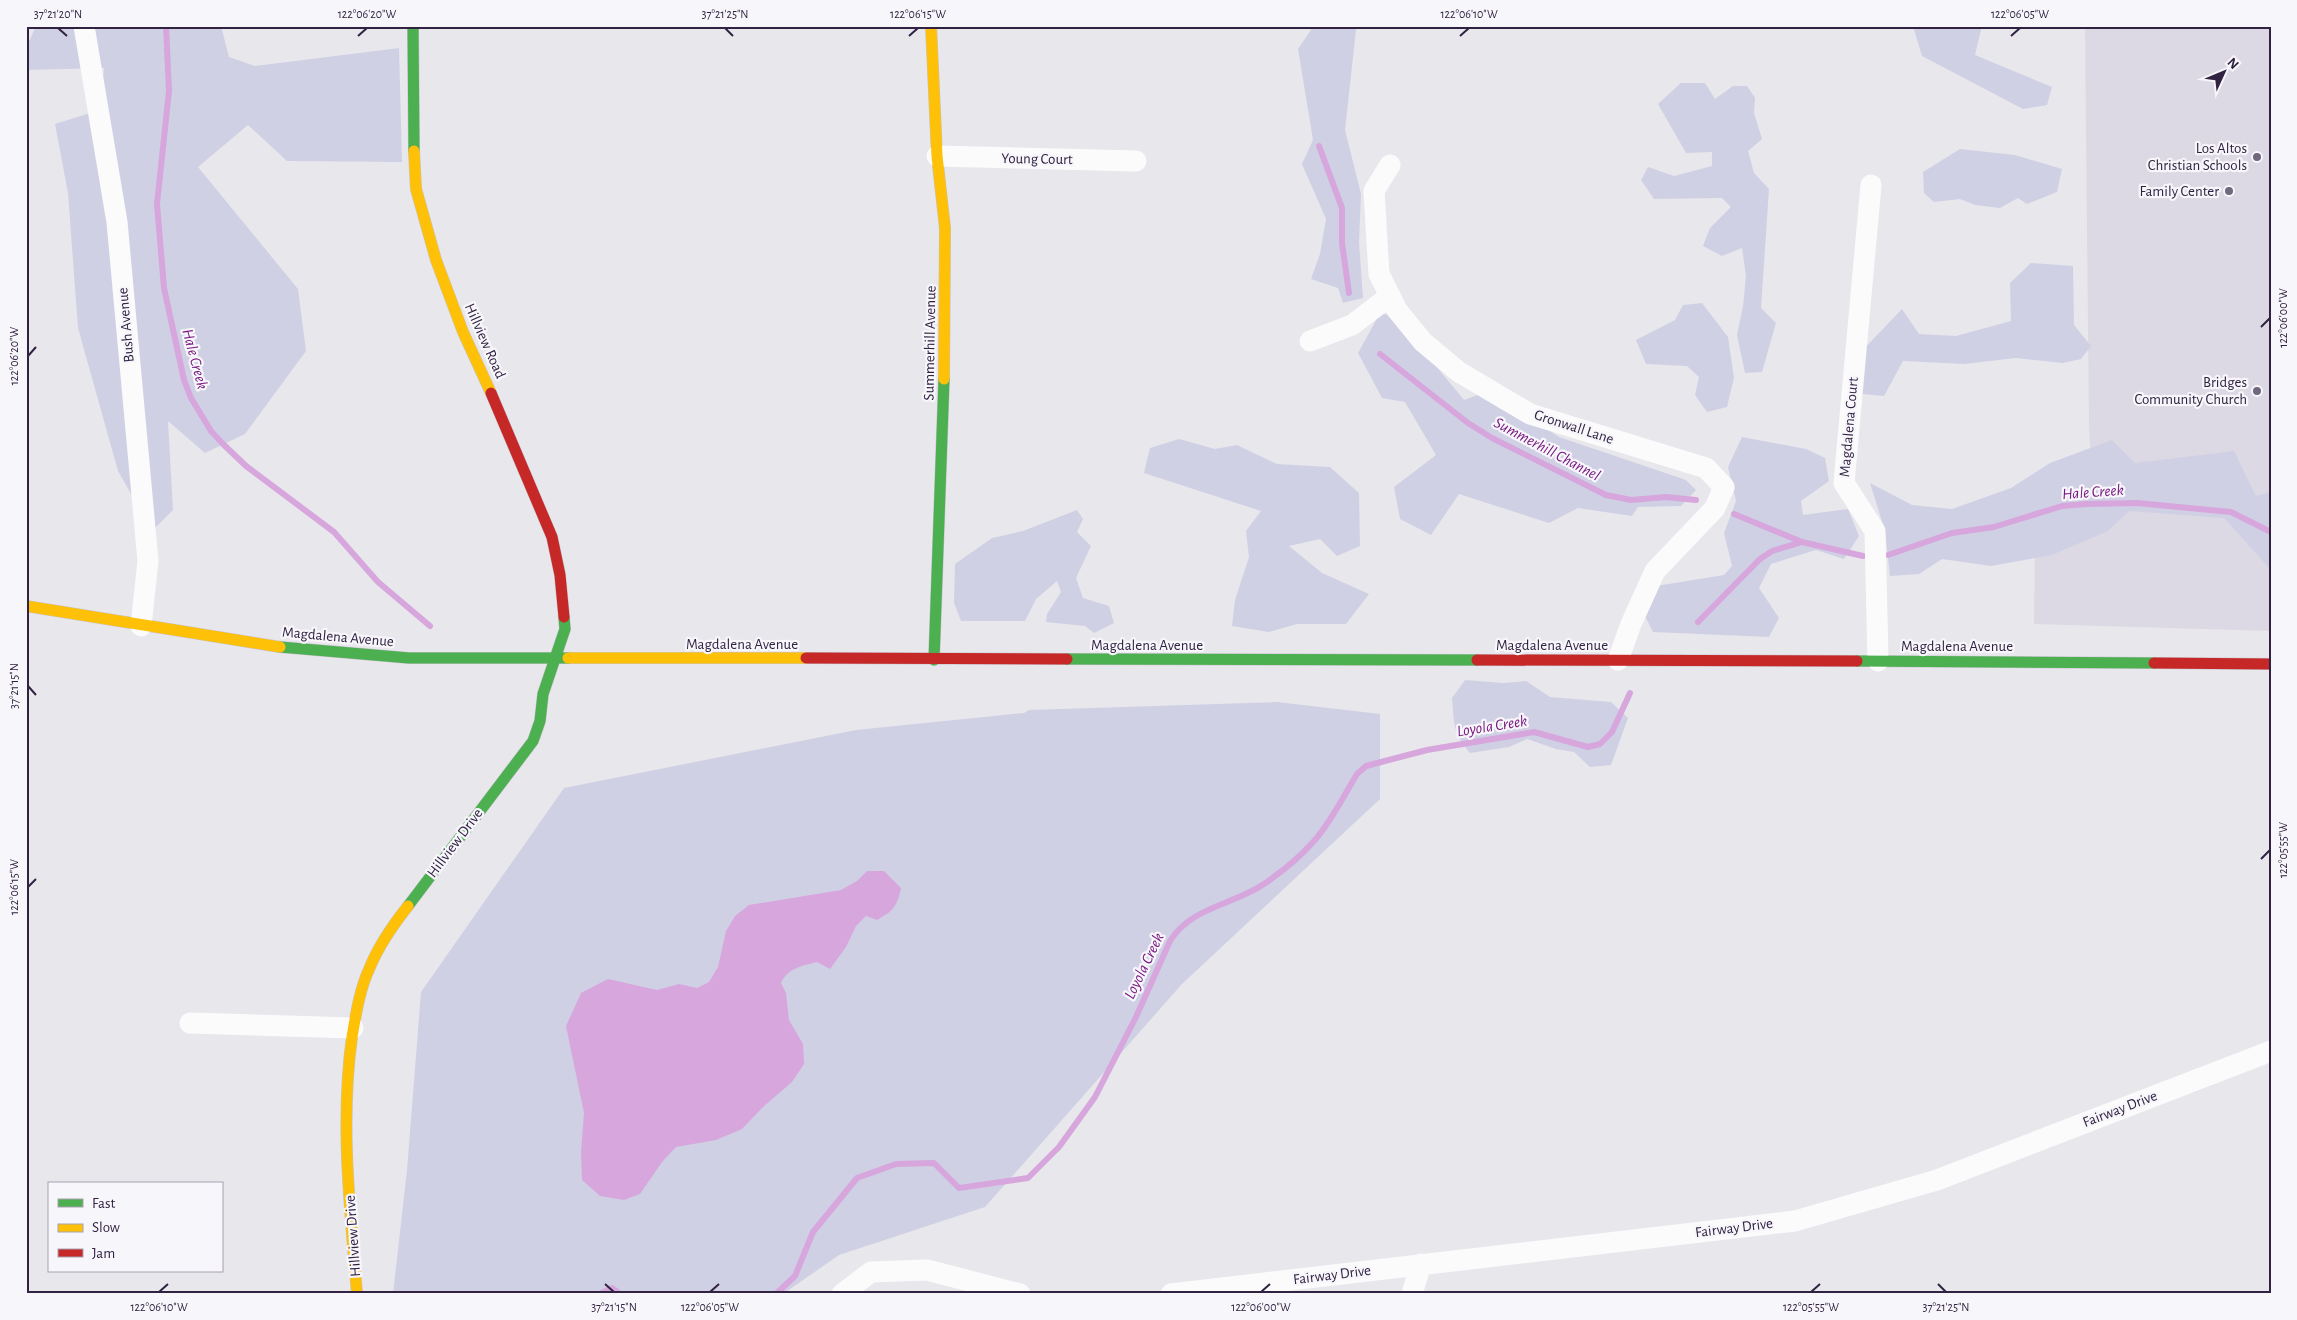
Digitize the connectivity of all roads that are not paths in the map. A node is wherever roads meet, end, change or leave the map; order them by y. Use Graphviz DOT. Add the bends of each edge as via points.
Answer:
graph roads {
  1 [pos="84,26"];
  2 [pos="413,26"];
  3 [pos="931,26"];
  4 [pos="937,156"];
  5 [pos="1136,161"];
  6 [pos="1390,164"];
  7 [pos="1870,185"];
  8 [pos="1390,296"];
  9 [pos="1310,341"];
  10 [pos="26,606"];
  11 [pos="141,626"];
  12 [pos="555,658"];
  13 [pos="934,660"];
  14 [pos="1618,660"];
  15 [pos="1878,661"];
  16 [pos="2271,664"];
  17 [pos="190,1023"];
  18 [pos="354,1028"];
  19 [pos="2271,1051"];
  20 [pos="1421,1264"];
  21 [pos="357,1294"];
  22 [pos="842,1294"];
  23 [pos="1020,1294"];
  24 [pos="1171,1294"];
  25 [pos="1412,1294"];
  1 -- 11 [label="street, Bush Avenue" via="117,222 148,560"];
  2 -- 12 [label="main road, Hillview Road" via="416,189 436,260 463,332 516,446 552,537 565,629"];
  3 -- 4 [label="main road, Summerhill Avenue"];
  4 -- 5 [label="street, Young Court"];
  4 -- 13 [label="main road, Summerhill Avenue" via="945,228 946,338"];
  6 -- 8 [label="street, Gronwall Lane" via="1374,191 1379,274"];
  7 -- 15 [label="street, Magdalena Court" via="1844,483 1875,531"];
  8 -- 9 [label="street" via="1352,325"];
  8 -- 14 [label="street, Gronwall Lane" via="1397,310 1424,342 1459,372 1530,414 1706,468 1724,487 1715,508 1655,571"];
  10 -- 11 [label="main road, Magdalena Avenue"];
  11 -- 12 [label="main road, Magdalena Avenue" via="361,655 464,660"];
  12 -- 13 [label="main road, Magdalena Avenue"];
  12 -- 18 [label="main road, Hillview Drive" via="533,741 388,932 364,980"];
  13 -- 14 [label="main road, Magdalena Avenue"];
  14 -- 15 [label="main road, Magdalena Avenue"];
  15 -- 16 [label="main road, Magdalena Avenue"];
  17 -- 18 [label="street"];
  18 -- 21 [label="main road, Hillview Drive" via="346,1083"];
  19 -- 20 [label="street, Fairway Drive" via="1937,1180 1796,1221"];
  20 -- 24 [label="street, Fairway Drive"];
  20 -- 25 [label="street"];
  22 -- 23 [label="street" via="871,1272 927,1270"];
}
